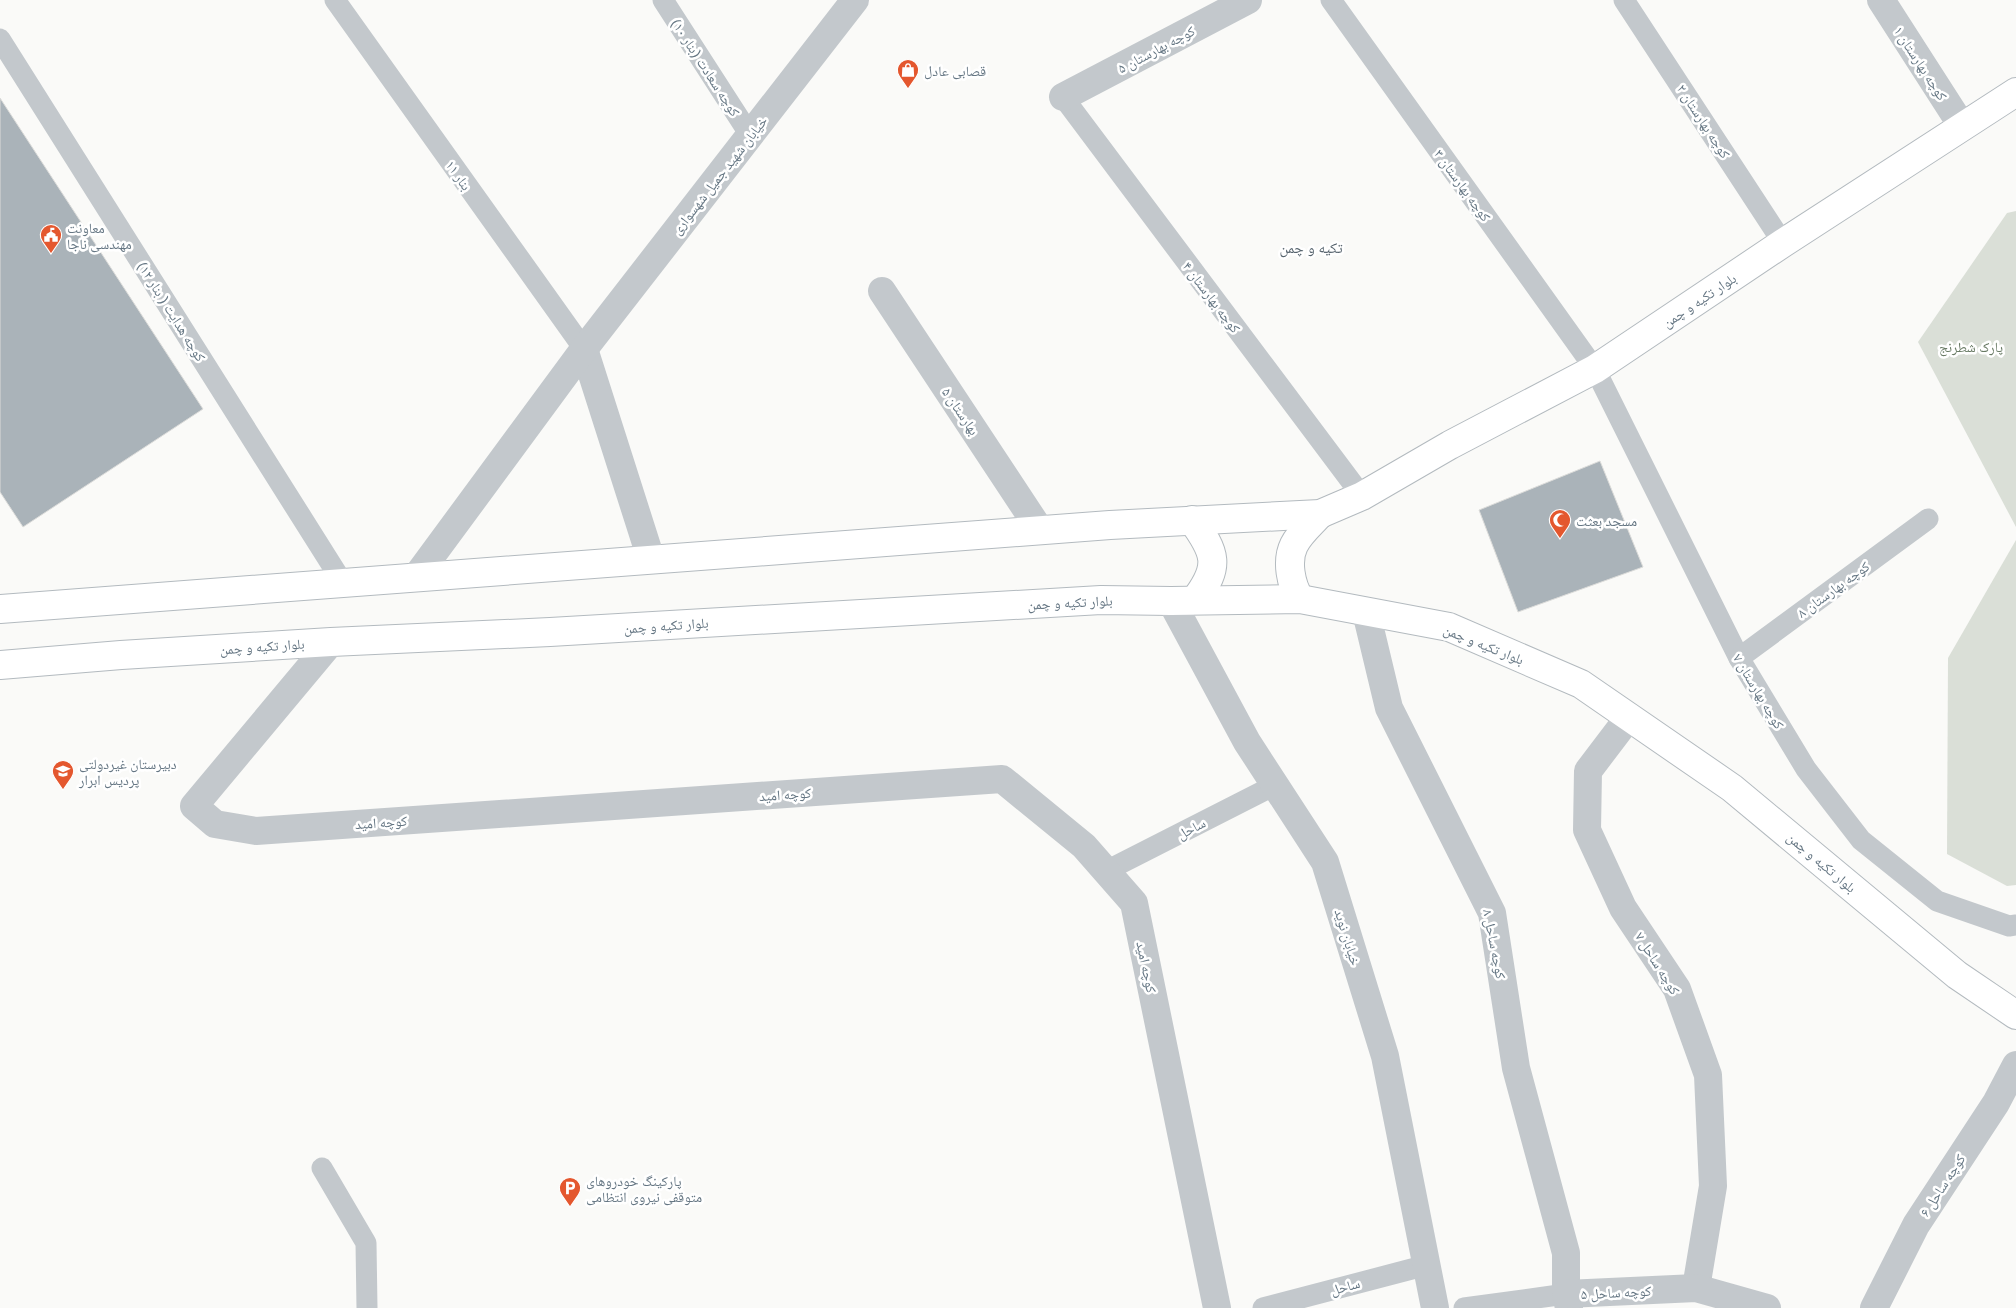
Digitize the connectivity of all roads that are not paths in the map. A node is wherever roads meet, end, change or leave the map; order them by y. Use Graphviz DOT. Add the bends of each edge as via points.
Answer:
graph roads {
  1 [pos="335,0"];
  2 [pos="663,0"];
  3 [pos="855,0"];
  4 [pos="1248,0"];
  5 [pos="1331,0"];
  6 [pos="1624,0"];
  7 [pos="1881,0"];
  8 [pos="0,39"];
  9 [pos="2016,92"];
  10 [pos="1063,97"];
  11 [pos="1962,126"];
  12 [pos="750,135"];
  13 [pos="1783,242"];
  14 [pos="882,291"];
  15 [pos="584,349"];
  16 [pos="1595,369"];
  17 [pos="1362,496"];
  18 [pos="1320,514"];
  19 [pos="1928,519"];
  20 [pos="1192,520"];
  21 [pos="1040,530"];
  22 [pos="651,560"];
  23 [pos="416,577"];
  24 [pos="343,583"];
  25 [pos="1300,599"];
  26 [pos="1183,600"];
  27 [pos="3,604"];
  28 [pos="1366,612"];
  29 [pos="331,642"];
  30 [pos="1739,658"];
  31 [pos="0,665"];
  32 [pos="1629,716"];
  33 [pos="1275,785"];
  34 [pos="1106,871"];
  35 [pos="2016,926"];
  36 [pos="2016,1015"];
  37 [pos="2016,1065"];
  38 [pos="322,1168"];
  39 [pos="1427,1265"];
  40 [pos="1696,1288"];
  41 [pos="1568,1301"];
  42 [pos="367,1308"];
  43 [pos="1217,1308"];
  44 [pos="1263,1308"];
  45 [pos="1435,1308"];
  46 [pos="1464,1308"];
  47 [pos="1767,1308"];
  48 [pos="1874,1308"];
  1 -- 15 [label="lane, بنار ۱۱"];
  2 -- 12 [label="lane, کوچه سعادت (بنار ۱۰)"];
  3 -- 12 [label="street, خیابان شهید جمیل شهسواری"];
  4 -- 10 [label="street, کوچه بهارستان ۵"];
  5 -- 16 [label="lane, کوچه بهارستان ۳"];
  6 -- 13 [label="lane, کوچه بهارستان ۲"];
  7 -- 11 [label="street, کوچه بهارستان ۱"];
  8 -- 24 [label="lane, کوچه هدایت ( بنار ۱۲)"];
  9 -- 11 [label="main road, بلوار تکیه و چمن"];
  10 -- 17 [label="lane, کوچه بهارستان ۴"];
  11 -- 13 [label="main road, بلوار تکیه و چمن"];
  12 -- 15 [label="street, خیابان شهید جمیل شهسواری"];
  13 -- 16 [label="main road, بلوار تکیه و چمن"];
  14 -- 21 [label="street, بهارستان ۵"];
  15 -- 22 [label="street"];
  15 -- 23 [label="street, خیابان شهید جمیل شهسواری"];
  16 -- 17 [label="main road, بلوار تکیه و چمن" via="1450,445"];
  16 -- 30 [label="lane, کوچه بهارستان ۷"];
  17 -- 18 [label="main road, بلوار تکیه و چمن"];
  18 -- 20 [label="main road, بلوار تکیه و چمن"];
  18 -- 25 [label="main road" via="1293,546 1290,572"];
  19 -- 30 [label="lane, کوچه بهارستان ۸"];
  20 -- 21 [label="main road, بلوار تکیه و چمن"];
  20 -- 26 [label="main road" via="1206,540 1213,560 1208,583"];
  21 -- 22 [label="main road, بلوار تکیه و چمن"];
  22 -- 23 [label="main road, بلوار تکیه و چمن"];
  23 -- 24 [label="main road, بلوار تکیه و چمن"];
  24 -- 27 [label="main road, بلوار تکیه و چمن"];
  25 -- 26 [label="main road, بلوار تکیه و چمن"];
  25 -- 28 [label="main road, بلوار تکیه و چمن"];
  26 -- 29 [label="main road, بلوار تکیه و چمن" via="1101,600"];
  26 -- 33 [label="street, خیابان نوید" via="1247,742"];
  28 -- 32 [label="main road, بلوار تکیه و چمن" via="1448,627 1581,684"];
  28 -- 41 [label="street, کوچه ساحل ۸" via="1389,708 1492,913 1516,1068 1566,1253"];
  29 -- 31 [label="main road, بلوار تکیه و چمن"];
  29 -- 34 [label="street, کوچه امید" via="194,806 215,824 256,831 1002,779 1084,846"];
  30 -- 35 [label="lane, کوچه بهارستان ۷" via="1806,769 1861,840 1938,901"];
  32 -- 36 [label="main road, بلوار تکیه و چمن" via="1732,788 1957,975"];
  32 -- 40 [label="street, کوچه ساحل ۷" via="1588,770 1587,830 1622,908 1677,988 1708,1075 1713,1186"];
  33 -- 34 [label="lane, ساحل"];
  33 -- 39 [label="street, خیابان نوید" via="1325,862 1385,1056"];
  34 -- 43 [label="street, کوچه امید" via="1134,903"];
  37 -- 48 [label="street, کوچه ساحل ۶" via="1996,1103 1916,1225"];
  38 -- 42 [label="lane" via="366,1244"];
  39 -- 44 [label="lane, ساحل"];
  39 -- 45 [label="street, خیابان نوید"];
  40 -- 41 [label="street, کوچه ساحل ۵"];
  40 -- 47 [label="street, کوچه ساحل ۵"];
  41 -- 46 [label="lane, کوچه ساحل ۵"];
}
